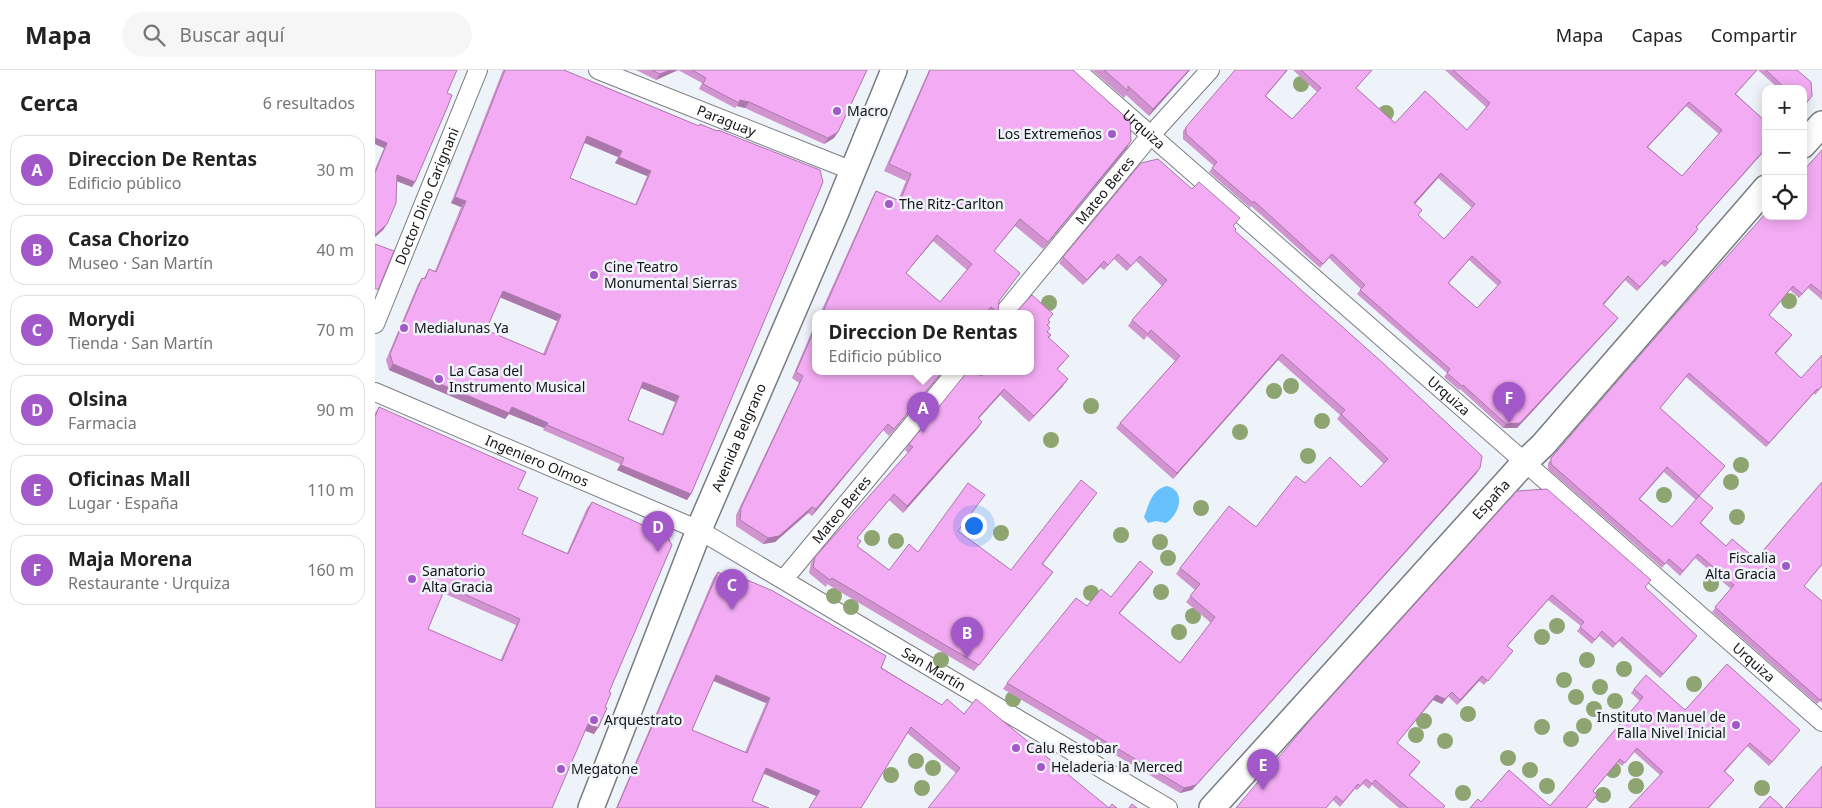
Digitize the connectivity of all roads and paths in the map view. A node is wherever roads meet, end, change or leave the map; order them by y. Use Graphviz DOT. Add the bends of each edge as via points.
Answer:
graph roads {
  1 [pos="478,70"];
  2 [pos="598,70"];
  3 [pos="893,70"];
  4 [pos="1076,70"];
  5 [pos="1210,70"];
  6 [pos="1822,124"];
  7 [pos="1150,136"];
  8 [pos="1807,141"];
  9 [pos="853,171"];
  10 [pos="1762,193"];
  11 [pos="1006,310"];
  12 [pos="375,324"];
  13 [pos="953,375"];
  14 [pos="375,392"];
  15 [pos="1524,463"];
  16 [pos="699,530"];
  17 [pos="785,579"];
  18 [pos="1822,722"];
  19 [pos="591,808"];
  20 [pos="1168,808"];
  21 [pos="1212,808"];
  1 -- 12 [label="street, Doctor Dino Carignani"];
  2 -- 9 [label="street, Paraguay"];
  3 -- 9 [label="street, Avenida Belgrano"];
  4 -- 7 [label="street, Urquiza"];
  5 -- 7 [label="street, Mateo Beres"];
  6 -- 8 [label="street"];
  7 -- 11 [label="street, Mateo Beres"];
  7 -- 15 [label="street, Urquiza"];
  9 -- 16 [label="street, Avenida Belgrano"];
  10 -- 15 [label="street, España"];
  13 -- 17 [label="street, Mateo Beres"];
  14 -- 16 [label="street, Ingeniero Olmos"];
  15 -- 18 [label="street, Urquiza"];
  15 -- 21 [label="street, España"];
  16 -- 17 [label="street, San Martín"];
  16 -- 19 [label="street, Avenida Belgrano"];
  17 -- 20 [label="street, San Martín"];
}
